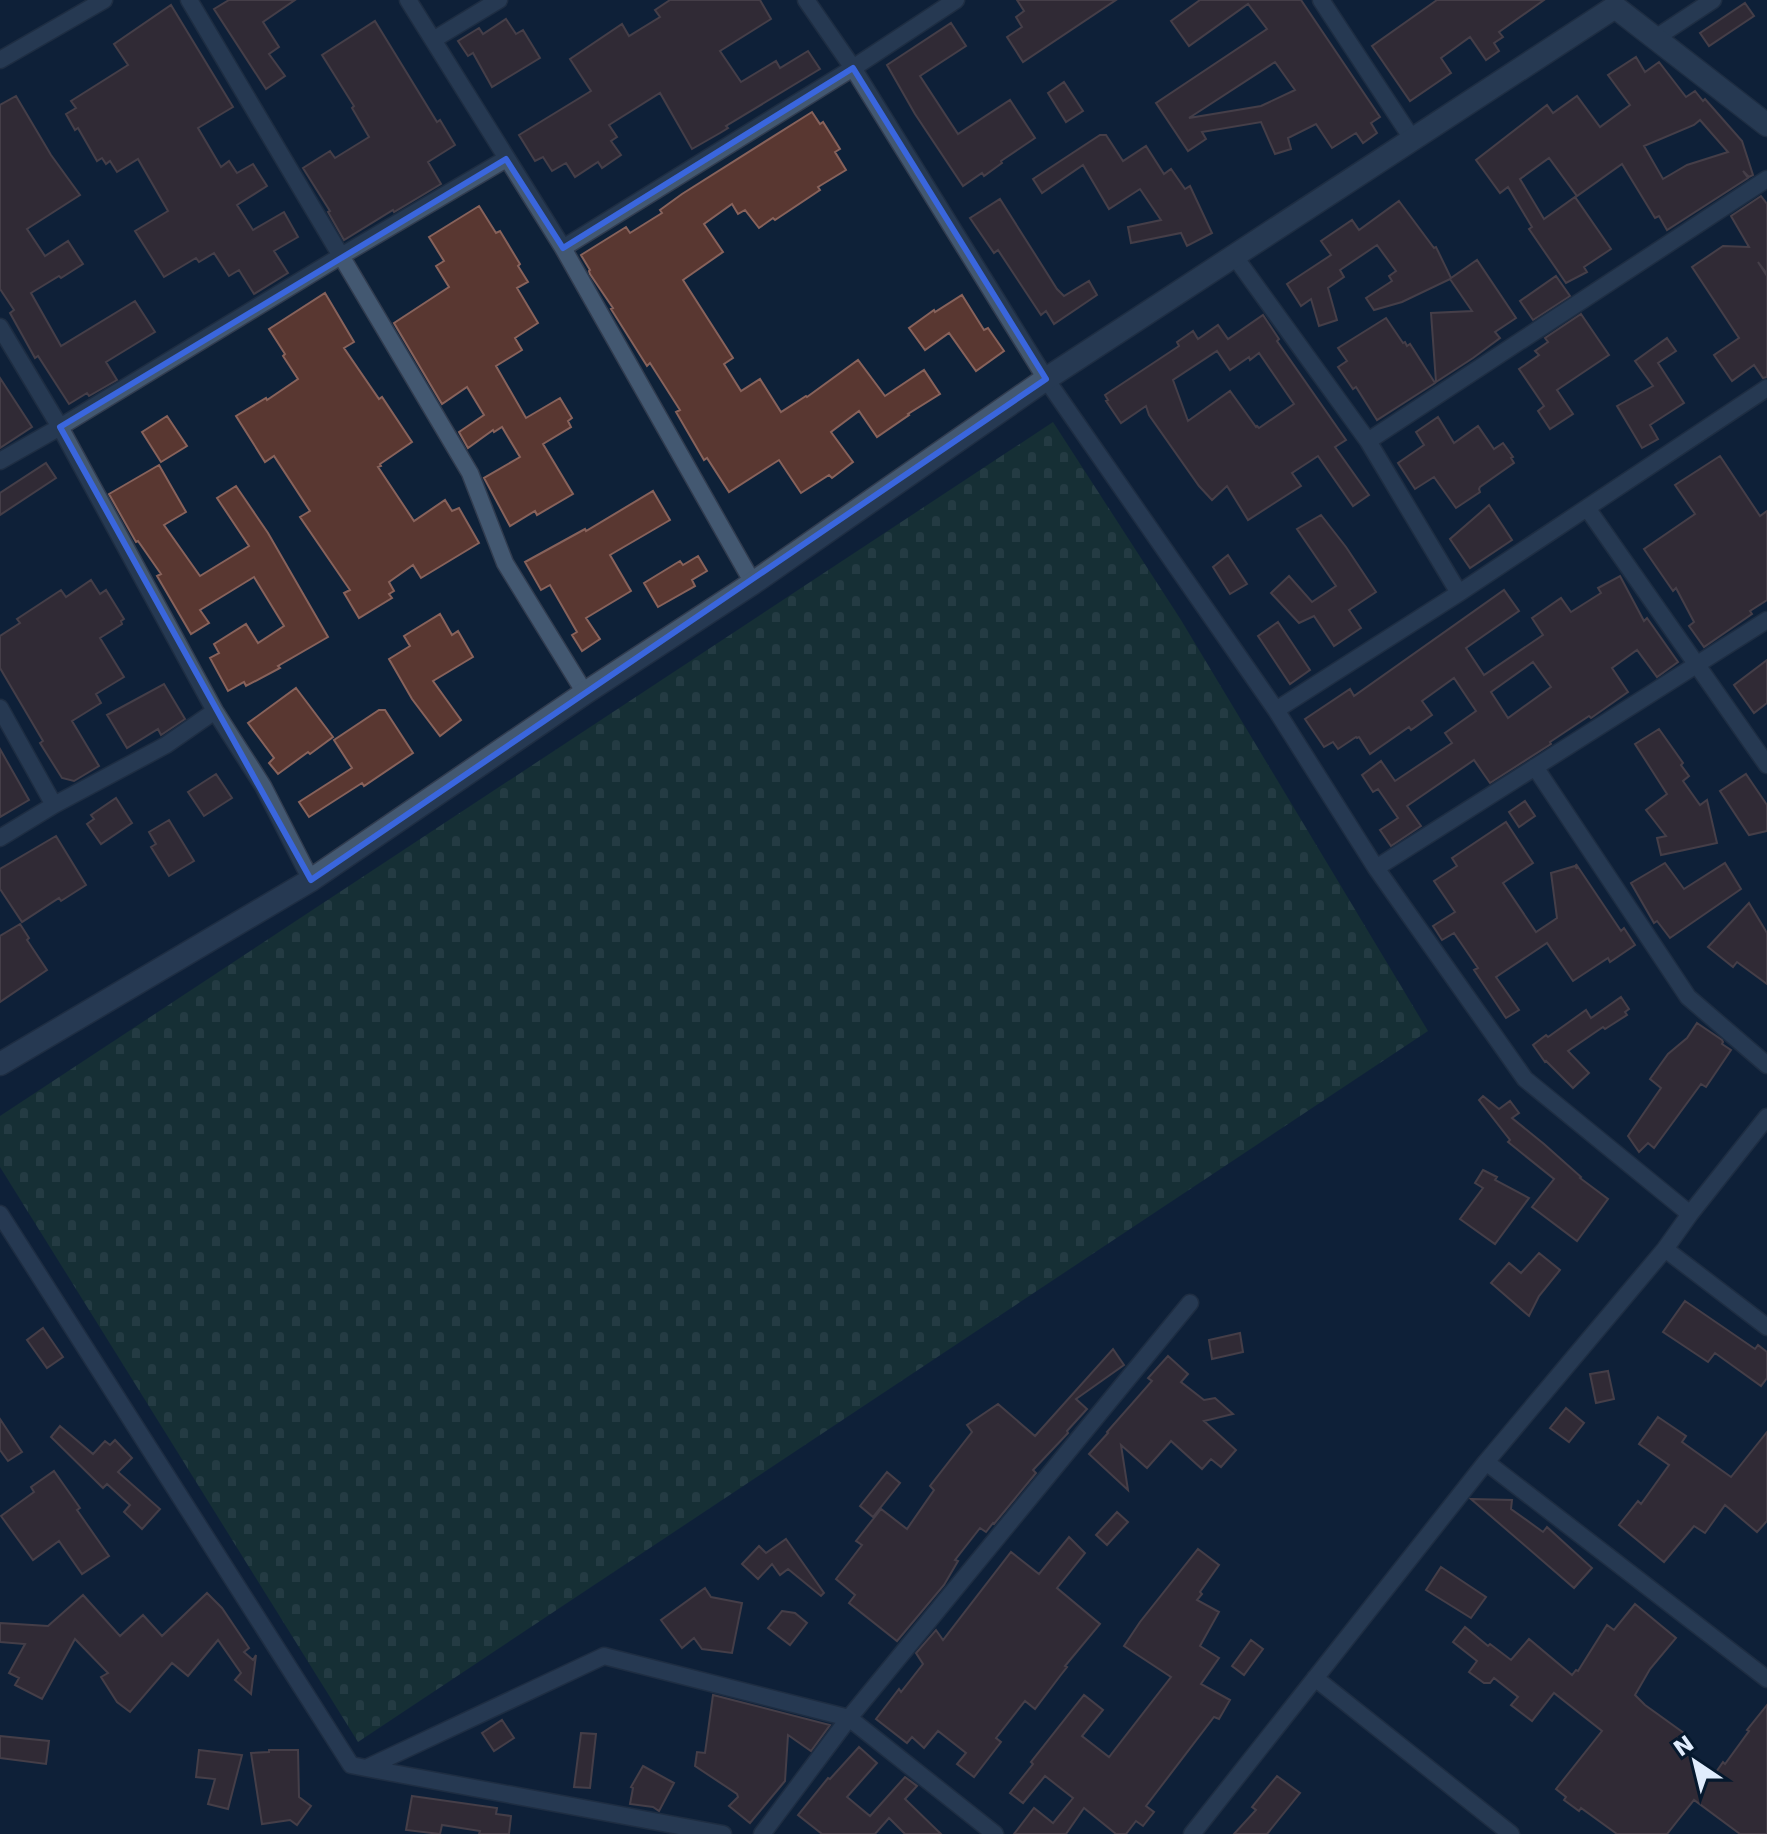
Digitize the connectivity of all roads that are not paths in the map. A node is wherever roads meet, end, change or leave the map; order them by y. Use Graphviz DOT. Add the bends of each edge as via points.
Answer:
graph roads {
  1 [pos="104,0"];
  2 [pos="189,0"];
  3 [pos="408,0"];
  4 [pos="499,0"];
  5 [pos="806,0"];
  6 [pos="956,0"];
  7 [pos="1321,0"];
  8 [pos="1713,0"];
  9 [pos="1611,4"];
  10 [pos="1654,39"];
  11 [pos="433,40"];
  12 [pos="0,60"];
  13 [pos="853,68"];
  14 [pos="1767,125"];
  15 [pos="1413,140"];
  16 [pos="506,159"];
  17 [pos="1767,179"];
  18 [pos="563,248"];
  19 [pos="341,256"];
  20 [pos="1235,257"];
  21 [pos="0,327"];
  22 [pos="1046,379"];
  23 [pos="1767,388"];
  24 [pos="60,427"];
  25 [pos="1368,441"];
  26 [pos="0,461"];
  27 [pos="1587,508"];
  28 [pos="753,583"];
  29 [pos="1459,593"];
  30 [pos="1767,620"];
  31 [pos="1696,665"];
  32 [pos="585,693"];
  33 [pos="0,708"];
  34 [pos="1276,710"];
  35 [pos="215,711"];
  36 [pos="1767,765"];
  37 [pos="1535,767"];
  38 [pos="54,805"];
  39 [pos="0,838"];
  40 [pos="1376,868"];
  41 [pos="311,880"];
  42 [pos="0,1063"];
  43 [pos="1767,1065"];
  44 [pos="1767,1117"];
  45 [pos="0,1214"];
  46 [pos="1690,1214"];
  47 [pos="1665,1249"];
  48 [pos="1190,1303"];
  49 [pos="1767,1327"];
  50 [pos="1486,1462"];
  51 [pos="1315,1678"];
  52 [pos="1767,1679"];
  53 [pos="849,1718"];
  54 [pos="366,1768"];
  55 [pos="723,1834"];
  56 [pos="762,1834"];
  57 [pos="995,1834"];
  58 [pos="1192,1834"];
  59 [pos="1511,1834"];
  1 -- 12 [label="street"];
  2 -- 19 [label="street"];
  3 -- 11 [label="street"];
  4 -- 11 [label="street"];
  5 -- 13 [label="street"];
  6 -- 13 [label="street"];
  7 -- 15 [label="street"];
  8 -- 10 [label="street"];
  9 -- 10 [label="street"];
  9 -- 15 [label="street"];
  10 -- 14 [label="street"];
  11 -- 16 [label="street"];
  13 -- 18 [label="street"];
  13 -- 22 [label="street"];
  15 -- 20 [label="street"];
  16 -- 18 [label="street"];
  16 -- 19 [label="street"];
  17 -- 25 [label="street"];
  18 -- 28 [label="street"];
  19 -- 24 [label="street"];
  19 -- 32 [label="street" via="470,473 505,563"];
  20 -- 22 [label="street"];
  20 -- 25 [label="street"];
  21 -- 24 [label="street"];
  22 -- 28 [label="street"];
  22 -- 34 [label="street"];
  23 -- 27 [label="street"];
  24 -- 26 [label="street"];
  24 -- 35 [label="street"];
  25 -- 29 [label="street"];
  27 -- 29 [label="street"];
  27 -- 31 [label="street"];
  28 -- 32 [label="street"];
  29 -- 34 [label="street"];
  30 -- 31 [label="street"];
  31 -- 36 [label="street"];
  31 -- 37 [label="street"];
  32 -- 41 [label="street"];
  33 -- 38 [label="street"];
  34 -- 40 [label="street"];
  35 -- 38 [label="street" via="166,745"];
  35 -- 41 [label="street" via="263,786"];
  37 -- 40 [label="street"];
  37 -- 43 [label="street" via="1688,997"];
  38 -- 39 [label="street"];
  40 -- 46 [label="street" via="1525,1079"];
  41 -- 42 [label="street"];
  44 -- 46 [label="street"];
  45 -- 54 [label="street" via="351,1765"];
  46 -- 47 [label="street"];
  47 -- 49 [label="street"];
  47 -- 50 [label="street"];
  48 -- 53 [label="street"];
  50 -- 51 [label="street"];
  50 -- 52 [label="street"];
  51 -- 58 [label="street"];
  51 -- 59 [label="street"];
  53 -- 54 [label="street" via="604,1656"];
  53 -- 56 [label="street"];
  53 -- 57 [label="street"];
  54 -- 55 [label="street"];
}
